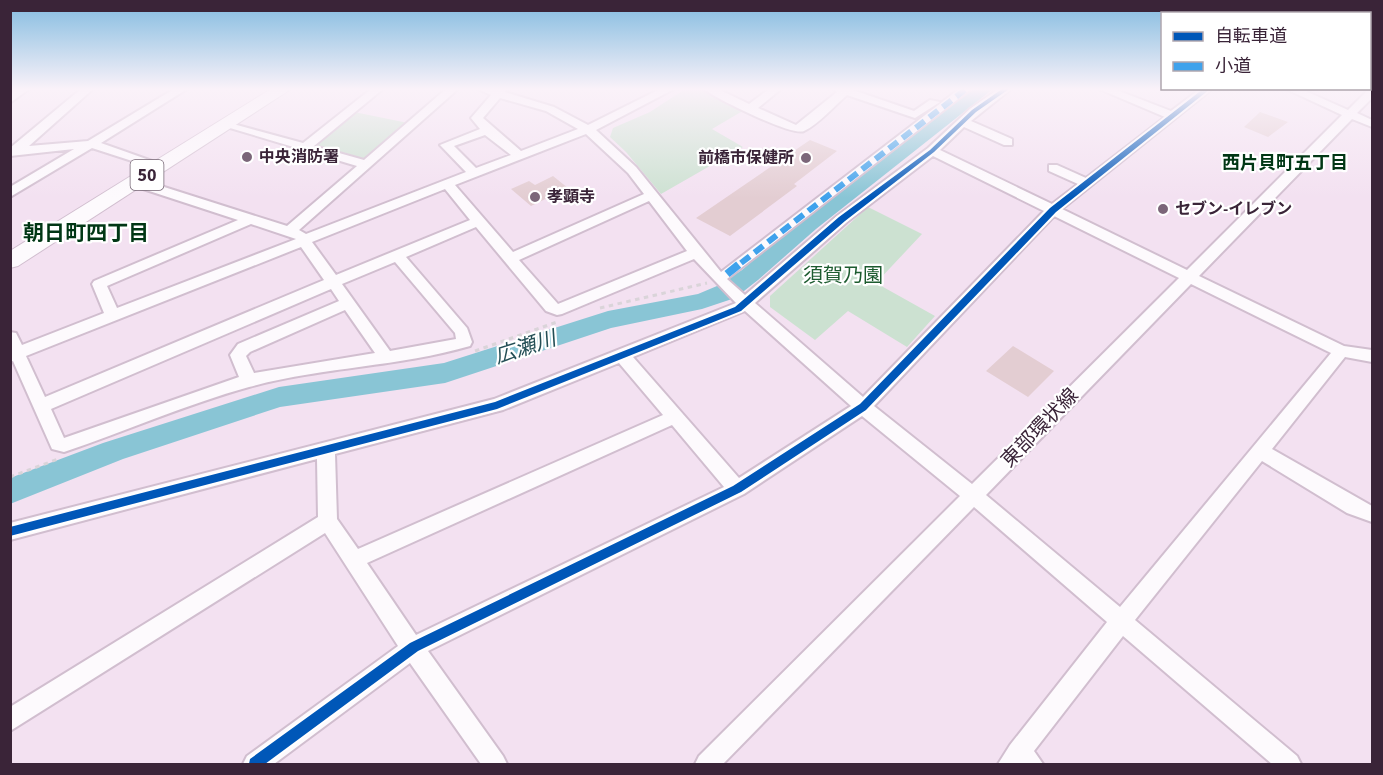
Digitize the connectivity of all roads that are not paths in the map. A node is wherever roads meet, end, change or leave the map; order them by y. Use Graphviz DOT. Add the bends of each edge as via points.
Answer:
graph roads {
  1 [pos="46,125"];
  2 [pos="122,125"];
  3 [pos="226,125"];
  4 [pos="333,125"];
  5 [pos="412,125"];
  6 [pos="483,125"];
  7 [pos="579,125"];
  8 [pos="599,125"];
  9 [pos="785,125"];
  10 [pos="804,125"];
  11 [pos="921,125"];
  12 [pos="961,125"];
  13 [pos="971,125"];
  14 [pos="1161,125"];
  15 [pos="1339,125"];
  16 [pos="487,130"];
  17 [pos="588,130"];
  18 [pos="1008,142"];
  19 [pos="91,144"];
  20 [pos="304,148"];
  21 [pos="932,151"];
  22 [pos="14,152"];
  23 [pos="520,156"];
  24 [pos="1067,158"];
  25 [pos="366,165"];
  26 [pos="160,166"];
  27 [pos="474,173"];
  28 [pos="135,182"];
  29 [pos="1086,183"];
  30 [pos="447,184"];
  31 [pos="10,193"];
  32 [pos="650,196"];
  33 [pos="1053,210"];
  34 [pos="249,220"];
  35 [pos="478,221"];
  36 [pos="290,231"];
  37 [pos="303,240"];
  38 [pos="696,253"];
  39 [pos="398,256"];
  40 [pos="510,259"];
  41 [pos="10,261"];
  42 [pos="1189,276"];
  43 [pos="333,282"];
  44 [pos="734,289"];
  45 [pos="348,303"];
  46 [pos="112,315"];
  47 [pos="10,337"];
  48 [pos="1341,351"];
  49 [pos="14,355"];
  50 [pos="1372,356"];
  51 [pos="386,357"];
  52 [pos="623,357"];
  53 [pos="247,381"];
  54 [pos="41,406"];
  55 [pos="863,406"];
  56 [pos="674,417"];
  57 [pos="326,448"];
  58 [pos="1262,452"];
  59 [pos="737,489"];
  60 [pos="974,496"];
  61 [pos="1372,514"];
  62 [pos="328,520"];
  63 [pos="10,532"];
  64 [pos="356,558"];
  65 [pos="1121,621"];
  66 [pos="414,646"];
  67 [pos="10,720"];
  68 [pos="1020,761"];
  69 [pos="255,765"];
  70 [pos="495,765"];
  71 [pos="707,765"];
  72 [pos="1289,765"];
  1 -- 22 [label="street"];
  2 -- 19 [label="street"];
  3 -- 20 [label="street"];
  3 -- 26 [label="highway, 50"];
  4 -- 20 [label="street"];
  5 -- 25 [label="street"];
  6 -- 16 [label="street"];
  7 -- 17 [label="street"];
  8 -- 17 [label="street"];
  9 -- 10 [label="street" via="800,129"];
  11 -- 44 [label="street" via="835,189"];
  12 -- 21 [label="street"];
  13 -- 18 [label="street"];
  14 -- 29 [label="street"];
  15 -- 42 [label="street, 東部環状線"];
  16 -- 23 [label="street"];
  16 -- 27 [label="street" via="446,145"];
  17 -- 23 [label="street"];
  17 -- 32 [label="street" via="632,170"];
  19 -- 22 [label="street"];
  19 -- 26 [label="street"];
  19 -- 31 [label="street"];
  20 -- 25 [label="street"];
  21 -- 33 [label="street"];
  21 -- 44 [label="street" via="842,219"];
  23 -- 27 [label="street"];
  24 -- 29 [label="street" via="1050,170"];
  25 -- 36 [label="street"];
  26 -- 28 [label="highway, 50"];
  27 -- 30 [label="street"];
  28 -- 34 [label="street"];
  28 -- 41 [label="highway, 50"];
  29 -- 33 [label="street"];
  30 -- 35 [label="street"];
  30 -- 37 [label="street"];
  32 -- 38 [label="street"];
  32 -- 40 [label="street"];
  33 -- 42 [label="street"];
  33 -- 55 [label="street"];
  34 -- 36 [label="street"];
  34 -- 46 [label="street" via="99,284"];
  35 -- 39 [label="street"];
  35 -- 40 [label="street"];
  36 -- 37 [label="street"];
  37 -- 43 [label="street"];
  37 -- 46 [label="street"];
  38 -- 40 [label="street" via="562,310 551,308"];
  38 -- 44 [label="street"];
  39 -- 43 [label="street"];
  39 -- 51 [label="street" via="465,339 453,347"];
  42 -- 48 [label="street"];
  42 -- 60 [label="street, 東部環状線"];
  43 -- 45 [label="street"];
  43 -- 54 [label="street"];
  44 -- 52 [label="street" via="738,309"];
  44 -- 55 [label="street"];
  45 -- 51 [label="street"];
  45 -- 53 [label="street" via="244,348 238,355"];
  46 -- 49 [label="street"];
  47 -- 49 [label="street"];
  48 -- 50 [label="street"];
  48 -- 58 [label="street"];
  49 -- 54 [label="street"];
  51 -- 53 [label="street"];
  52 -- 56 [label="street"];
  52 -- 57 [label="street" via="497,405"];
  53 -- 54 [label="street" via="64,445 58,444"];
  55 -- 59 [label="street"];
  55 -- 60 [label="street"];
  56 -- 59 [label="street"];
  56 -- 64 [label="street"];
  57 -- 62 [label="street"];
  57 -- 63 [label="street"];
  58 -- 61 [label="street"];
  58 -- 65 [label="street"];
  59 -- 66 [label="street"];
  60 -- 65 [label="street"];
  60 -- 71 [label="street, 東部環状線"];
  62 -- 64 [label="street"];
  62 -- 67 [label="street"];
  64 -- 66 [label="street"];
  65 -- 68 [label="street"];
  65 -- 72 [label="street"];
  66 -- 69 [label="street"];
  66 -- 70 [label="street"];
}
